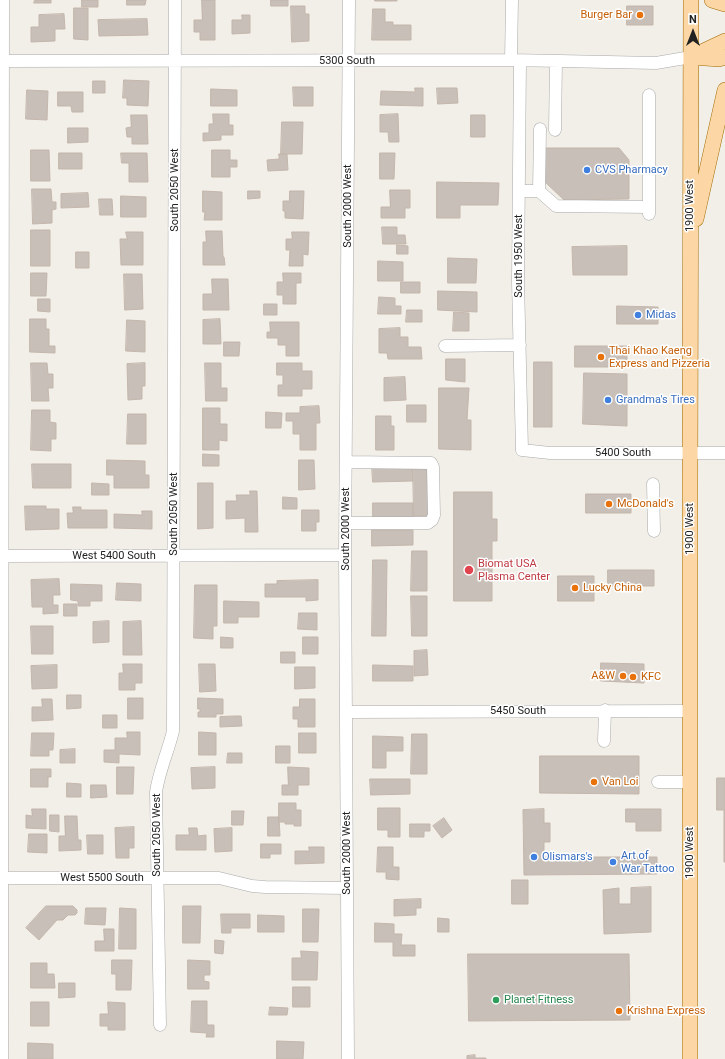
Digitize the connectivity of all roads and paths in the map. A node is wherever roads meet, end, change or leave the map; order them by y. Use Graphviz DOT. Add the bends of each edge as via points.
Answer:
graph roads {
  1 [pos="3,0"];
  2 [pos="175,0"];
  3 [pos="349,0"];
  4 [pos="512,0"];
  5 [pos="691,0"];
  6 [pos="712,0"];
  7 [pos="725,4"];
  8 [pos="725,41"];
  9 [pos="690,57"];
  10 [pos="725,57"];
  11 [pos="175,60"];
  12 [pos="516,60"];
  13 [pos="3,61"];
  14 [pos="349,61"];
  15 [pos="556,61"];
  16 [pos="725,90"];
  17 [pos="649,95"];
  18 [pos="1,122"];
  19 [pos="540,129"];
  20 [pos="555,130"];
  21 [pos="519,190"];
  22 [pos="539,190"];
  23 [pos="1,216"];
  24 [pos="690,247"];
  25 [pos="1,292"];
  26 [pos="520,345"];
  27 [pos="445,346"];
  28 [pos="522,450"];
  29 [pos="690,453"];
  30 [pos="725,453"];
  31 [pos="346,462"];
  32 [pos="653,484"];
  33 [pos="346,523"];
  34 [pos="654,531"];
  35 [pos="345,555"];
  36 [pos="3,556"];
  37 [pos="173,556"];
  38 [pos="1,615"];
  39 [pos="605,710"];
  40 [pos="690,711"];
  41 [pos="346,712"];
  42 [pos="604,741"];
  43 [pos="658,782"];
  44 [pos="690,782"];
  45 [pos="1,878"];
  46 [pos="157,878"];
  47 [pos="347,888"];
  48 [pos="160,1025"];
  49 [pos="2,1059"];
  50 [pos="348,1059"];
  51 [pos="690,1059"];
  1 -- 13 [label="street"];
  2 -- 11 [label="street, South 2050 West"];
  3 -- 14 [label="street, South 2000 West"];
  4 -- 12 [label="street, South 1950 West"];
  5 -- 9 [label="main road, 1900 West"];
  6 -- 7 [label="main road"];
  8 -- 9 [label="main road"];
  9 -- 10 [label="main road"];
  9 -- 15 [label="street, 5300 South" via="656,63"];
  9 -- 24 [label="main road, 1900 West"];
  11 -- 13 [label="street, 5300 South"];
  11 -- 14 [label="street, 5300 South"];
  11 -- 37 [label="street, South 2050 West"];
  12 -- 14 [label="street, 5300 South"];
  12 -- 15 [label="street, 5300 South"];
  12 -- 21 [label="street, South 1950 West"];
  13 -- 18 [label="street"];
  14 -- 31 [label="street, South 2000 West"];
  15 -- 20 [label="street"];
  16 -- 24 [label="main road"];
  17 -- 22 [label="street" via="649,211 556,206"];
  18 -- 23 [label="street"];
  19 -- 22 [label="street"];
  21 -- 22 [label="street"];
  21 -- 26 [label="street, South 1950 West"];
  23 -- 25 [label="street"];
  24 -- 29 [label="main road, 1900 West"];
  25 -- 36 [label="street"];
  26 -- 27 [label="street"];
  26 -- 28 [label="street, South 1950 West"];
  28 -- 29 [label="street, 5400 South" via="550,453"];
  29 -- 30 [label="street, 5400 South"];
  29 -- 40 [label="main road, 1900 West"];
  31 -- 33 [label="street, South 2000 West"];
  31 -- 33 [label="street" via="431,463 434,515 428,523"];
  32 -- 34 [label="street"];
  33 -- 35 [label="street, South 2000 West"];
  35 -- 37 [label="street, West 5400 South"];
  35 -- 41 [label="street, South 2000 West"];
  36 -- 37 [label="street, West 5400 South"];
  36 -- 38 [label="street"];
  37 -- 46 [label="street, South 2050 West" via="173,731 158,776 156,792"];
  38 -- 45 [label="street"];
  39 -- 40 [label="street, 5450 South"];
  39 -- 41 [label="street, 5450 South"];
  39 -- 42 [label="street"];
  40 -- 44 [label="main road, 1900 West"];
  41 -- 47 [label="street, South 2000 West"];
  43 -- 44 [label="street"];
  44 -- 51 [label="main road, 1900 West"];
  45 -- 46 [label="street, West 5500 South"];
  45 -- 49 [label="street"];
  46 -- 47 [label="street, West 5500 South" via="219,878 266,887"];
  46 -- 48 [label="street, South 2050 West"];
  47 -- 50 [label="street, South 2000 West"];
}
